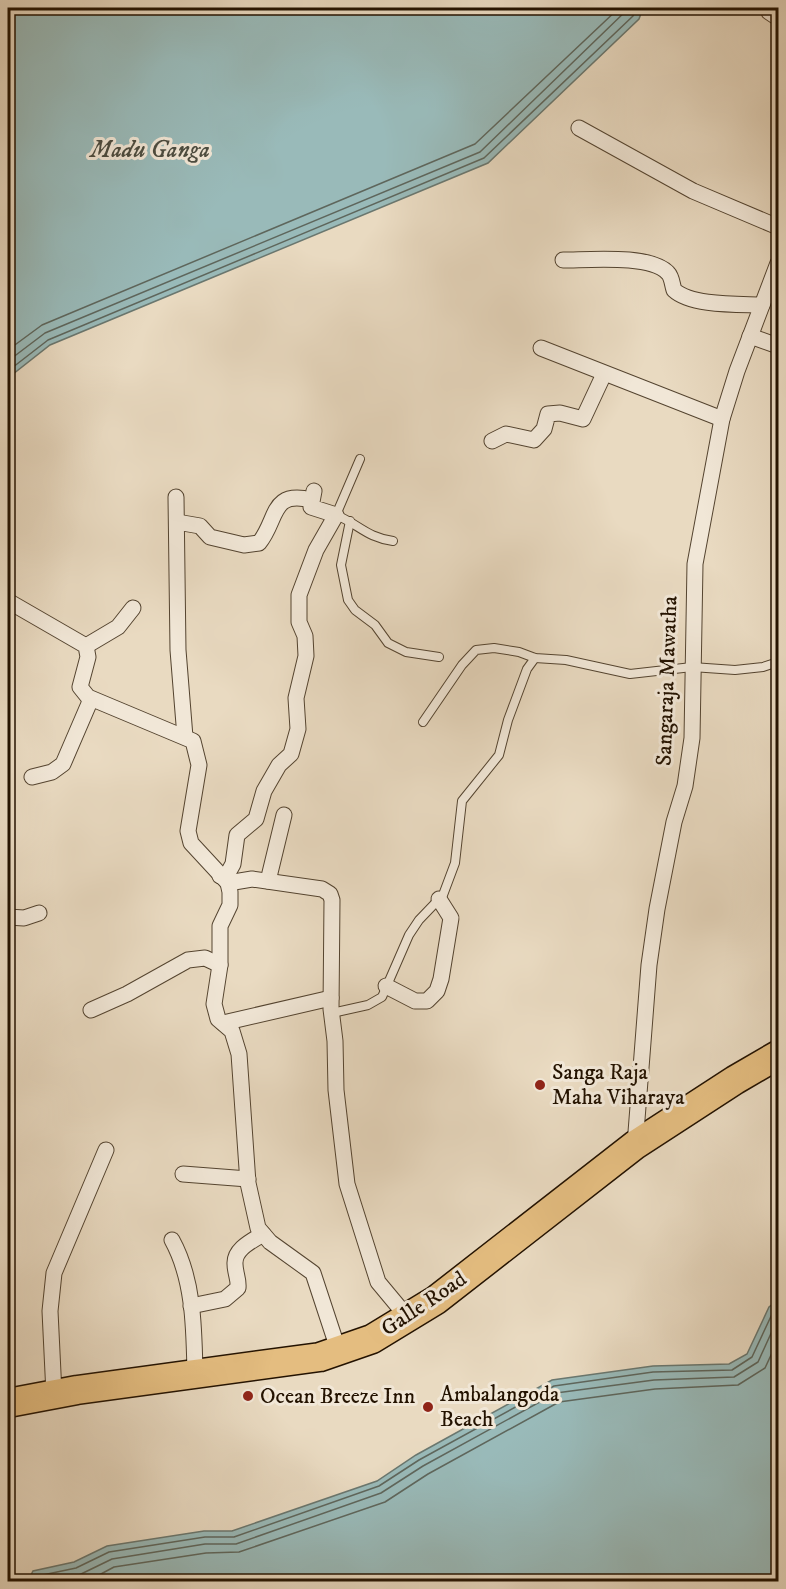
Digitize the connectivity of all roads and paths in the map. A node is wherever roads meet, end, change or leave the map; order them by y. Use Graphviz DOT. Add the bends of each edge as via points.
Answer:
graph roads {
  1 [pos="579,128"];
  2 [pos="778,227"];
  3 [pos="563,260"];
  4 [pos="778,263"];
  5 [pos="762,305"];
  6 [pos="750,336"];
  7 [pos="778,346"];
  8 [pos="541,348"];
  9 [pos="603,374"];
  10 [pos="723,419"];
  11 [pos="492,441"];
  12 [pos="360,459"];
  13 [pos="176,497"];
  14 [pos="343,518"];
  15 [pos="177,522"];
  16 [pos="393,541"];
  17 [pos="8,601"];
  18 [pos="133,608"];
  19 [pos="86,646"];
  20 [pos="439,657"];
  21 [pos="535,658"];
  22 [pos="778,662"];
  23 [pos="692,667"];
  24 [pos="91,699"];
  25 [pos="423,722"];
  26 [pos="185,737"];
  27 [pos="32,777"];
  28 [pos="284,816"];
  29 [pos="224,880"];
  30 [pos="268,881"];
  31 [pos="440,899"];
  32 [pos="39,913"];
  33 [pos="8,917"];
  34 [pos="220,965"];
  35 [pos="386,986"];
  36 [pos="332,1006"];
  37 [pos="91,1010"];
  38 [pos="223,1023"];
  39 [pos="778,1055"];
  40 [pos="635,1145"];
  41 [pos="106,1150"];
  42 [pos="183,1174"];
  43 [pos="248,1179"];
  44 [pos="263,1234"];
  45 [pos="172,1240"];
  46 [pos="191,1306"];
  47 [pos="408,1318"];
  48 [pos="339,1352"];
  49 [pos="195,1374"];
  50 [pos="54,1394"];
  51 [pos="8,1403"];
  1 -- 2 [label="street" via="693,191"];
  3 -- 5 [label="street" via="639,261 660,266 670,275 674,290 687,297 719,304"];
  4 -- 5 [label="street, Sangaraja Mawatha"];
  5 -- 6 [label="street, Sangaraja Mawatha"];
  6 -- 7 [label="street"];
  6 -- 10 [label="street, Sangaraja Mawatha"];
  8 -- 9 [label="street"];
  9 -- 10 [label="street"];
  9 -- 11 [label="street" via="583,419 548,414 544,429 534,440 506,434"];
  10 -- 23 [label="street, Sangaraja Mawatha" via="695,564"];
  12 -- 14 [label="lane"];
  13 -- 15 [label="street"];
  14 -- 15 [label="street" via="311,507 313,496 288,498 280,503 258,543 244,544 210,537 200,526"];
  14 -- 16 [label="lane" via="369,536"];
  14 -- 20 [label="lane" via="341,565 348,600 388,643 406,652"];
  14 -- 29 [label="street" via="316,550 300,595 298,608 306,656 296,698 298,729 291,754 279,765 264,791 256,819 237,835 233,864"];
  15 -- 26 [label="street" via="178,650"];
  17 -- 19 [label="street"];
  18 -- 19 [label="street" via="118,627"];
  19 -- 24 [label="street" via="88,657 80,687"];
  21 -- 23 [label="lane" via="566,660 630,674"];
  21 -- 25 [label="lane" via="494,648 476,650"];
  21 -- 31 [label="lane" via="508,720 499,755 462,801 455,863"];
  22 -- 23 [label="lane" via="735,670"];
  23 -- 40 [label="street, Sangaraja Mawatha" via="692,738 649,965"];
  24 -- 26 [label="street"];
  24 -- 27 [label="street" via="63,764 52,772"];
  26 -- 29 [label="street" via="193,741 199,765 188,831 191,843"];
  28 -- 30 [label="street"];
  29 -- 30 [label="street"];
  29 -- 34 [label="street" via="230,905 220,926"];
  30 -- 36 [label="street" via="322,889 330,894"];
  31 -- 35 [label="lane" via="409,935"];
  31 -- 35 [label="street" via="451,918 437,991 427,1001 415,1001"];
  32 -- 33 [label="street" via="24,918"];
  34 -- 37 [label="street" via="205,958 188,960"];
  34 -- 38 [label="street" via="214,1004"];
  35 -- 36 [label="lane" via="382,997 368,1005"];
  36 -- 38 [label="street"];
  36 -- 47 [label="street" via="342,1150 351,1202 378,1282"];
  38 -- 43 [label="street" via="232,1031 239,1054"];
  39 -- 40 [label="highway, Galle Road"];
  40 -- 47 [label="highway, Galle Road"];
  41 -- 50 [label="street" via="54,1273 50,1311"];
  42 -- 43 [label="street"];
  43 -- 44 [label="street" via="258,1228"];
  44 -- 46 [label="street" via="237,1253 238,1288 225,1299"];
  44 -- 48 [label="street" via="313,1274"];
  45 -- 46 [label="street" via="184,1269"];
  46 -- 49 [label="street"];
  47 -- 48 [label="highway, Galle Road" via="372,1340"];
  48 -- 49 [label="highway, Galle Road" via="272,1366"];
  49 -- 50 [label="highway, Galle Road"];
  50 -- 51 [label="highway, Galle Road"];
}
